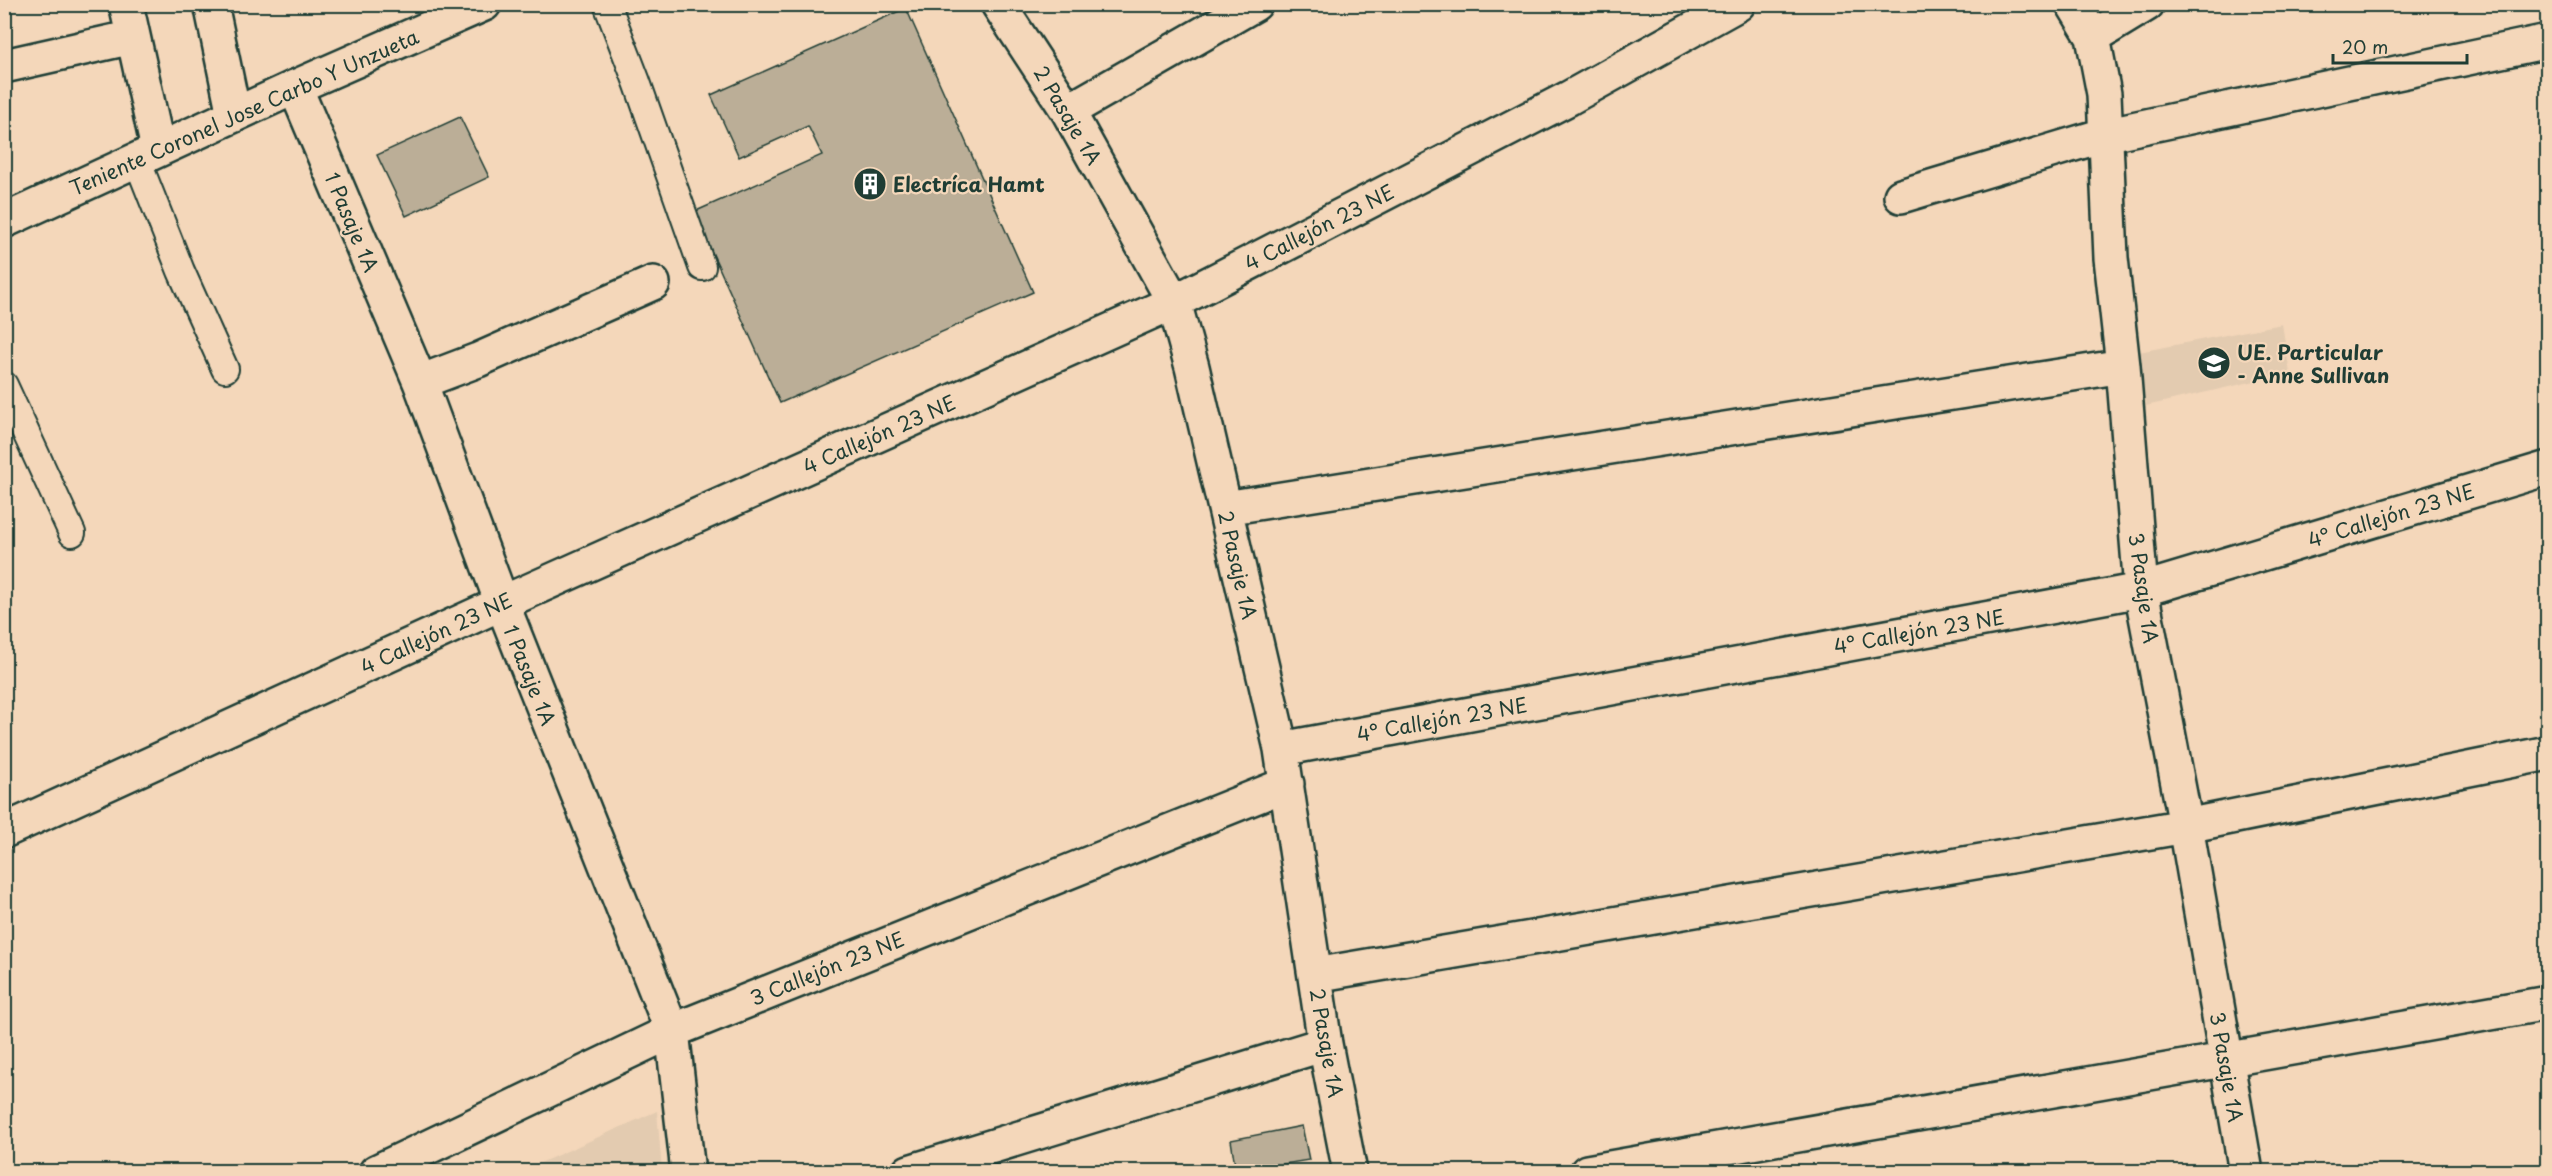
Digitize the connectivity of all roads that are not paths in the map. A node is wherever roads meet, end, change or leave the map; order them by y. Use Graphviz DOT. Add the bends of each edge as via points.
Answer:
graph roads {
  1 [pos="126,4"];
  2 [pos="211,4"];
  3 [pos="484,4"];
  4 [pos="607,4"];
  5 [pos="999,4"];
  6 [pos="1255,4"];
  7 [pos="1738,4"];
  8 [pos="2073,4"];
  9 [pos="2147,4"];
  10 [pos="133,37"];
  11 [pos="2093,37"];
  12 [pos="2547,41"];
  13 [pos="4,66"];
  14 [pos="295,87"];
  15 [pos="1068,111"];
  16 [pos="234,115"];
  17 [pos="2104,135"];
  18 [pos="147,155"];
  19 [pos="1901,196"];
  20 [pos="4,221"];
  21 [pos="702,267"];
  22 [pos="653,283"];
  23 [pos="1174,302"];
  24 [pos="2123,366"];
  25 [pos="225,369"];
  26 [pos="420,382"];
  27 [pos="4,385"];
  28 [pos="2547,468"];
  29 [pos="1225,508"];
  30 [pos="72,533"];
  31 [pos="2141,590"];
  32 [pos="501,603"];
  33 [pos="1281,749"];
  34 [pos="2547,753"];
  35 [pos="1287,784"];
  36 [pos="2186,826"];
  37 [pos="5,830"];
  38 [pos="1315,975"];
  39 [pos="2547,1003"];
  40 [pos="672,1031"];
  41 [pos="1325,1044"];
  42 [pos="2225,1061"];
  43 [pos="376,1172"];
  44 [pos="688,1172"];
  45 [pos="909,1172"];
  46 [pos="1350,1172"];
  47 [pos="1587,1172"];
  48 [pos="2246,1172"];
  1 -- 10 [label="street"];
  2 -- 16 [label="street"];
  3 -- 14 [label="street, Teniente Coronel Jose Carbo Y Unzueta"];
  4 -- 21 [label="lane"];
  5 -- 15 [label="street, 2 Pasaje 1A"];
  6 -- 15 [label="street"];
  7 -- 23 [label="street, 4 Callejón 23 NE" via="1569,98"];
  8 -- 11 [label="street, 3 Pasaje 1A"];
  9 -- 11 [label="street"];
  10 -- 13 [label="street"];
  10 -- 18 [label="street"];
  11 -- 17 [label="street, 3 Pasaje 1A" via="2104,94"];
  12 -- 17 [label="street"];
  14 -- 16 [label="street, Teniente Coronel Jose Carbo Y Unzueta"];
  14 -- 26 [label="street, 1 Pasaje 1A"];
  15 -- 23 [label="street, 2 Pasaje 1A"];
  16 -- 18 [label="street, Teniente Coronel Jose Carbo Y Unzueta"];
  17 -- 19 [label="street"];
  17 -- 24 [label="street, 3 Pasaje 1A" via="2110,258"];
  18 -- 20 [label="street, Teniente Coronel Jose Carbo Y Unzueta"];
  18 -- 25 [label="lane" via="181,271"];
  22 -- 26 [label="street"];
  23 -- 29 [label="street, 2 Pasaje 1A"];
  23 -- 32 [label="street, 4 Callejón 23 NE"];
  24 -- 29 [label="street"];
  24 -- 31 [label="street, 3 Pasaje 1A"];
  26 -- 32 [label="street, 1 Pasaje 1A"];
  27 -- 30 [label="lane"];
  28 -- 31 [label="street, 4° Callejón 23 NE"];
  29 -- 33 [label="street, 2 Pasaje 1A"];
  31 -- 33 [label="street, 4° Callejón 23 NE"];
  31 -- 36 [label="street, 3 Pasaje 1A"];
  32 -- 37 [label="street, 4 Callejón 23 NE"];
  32 -- 40 [label="street, 1 Pasaje 1A"];
  33 -- 35 [label="street, 2 Pasaje 1A"];
  34 -- 36 [label="street"];
  35 -- 38 [label="street, 2 Pasaje 1A"];
  35 -- 40 [label="street, 3 Callejón 23 NE"];
  36 -- 38 [label="street"];
  36 -- 42 [label="street, 3 Pasaje 1A"];
  38 -- 41 [label="street, 2 Pasaje 1A"];
  39 -- 42 [label="street"];
  40 -- 43 [label="street, 3 Callejón 23 NE"];
  40 -- 44 [label="street, 1 Pasaje 1A"];
  41 -- 45 [label="street"];
  41 -- 46 [label="street, 2 Pasaje 1A"];
  42 -- 47 [label="street"];
  42 -- 48 [label="street, 3 Pasaje 1A"];
}
